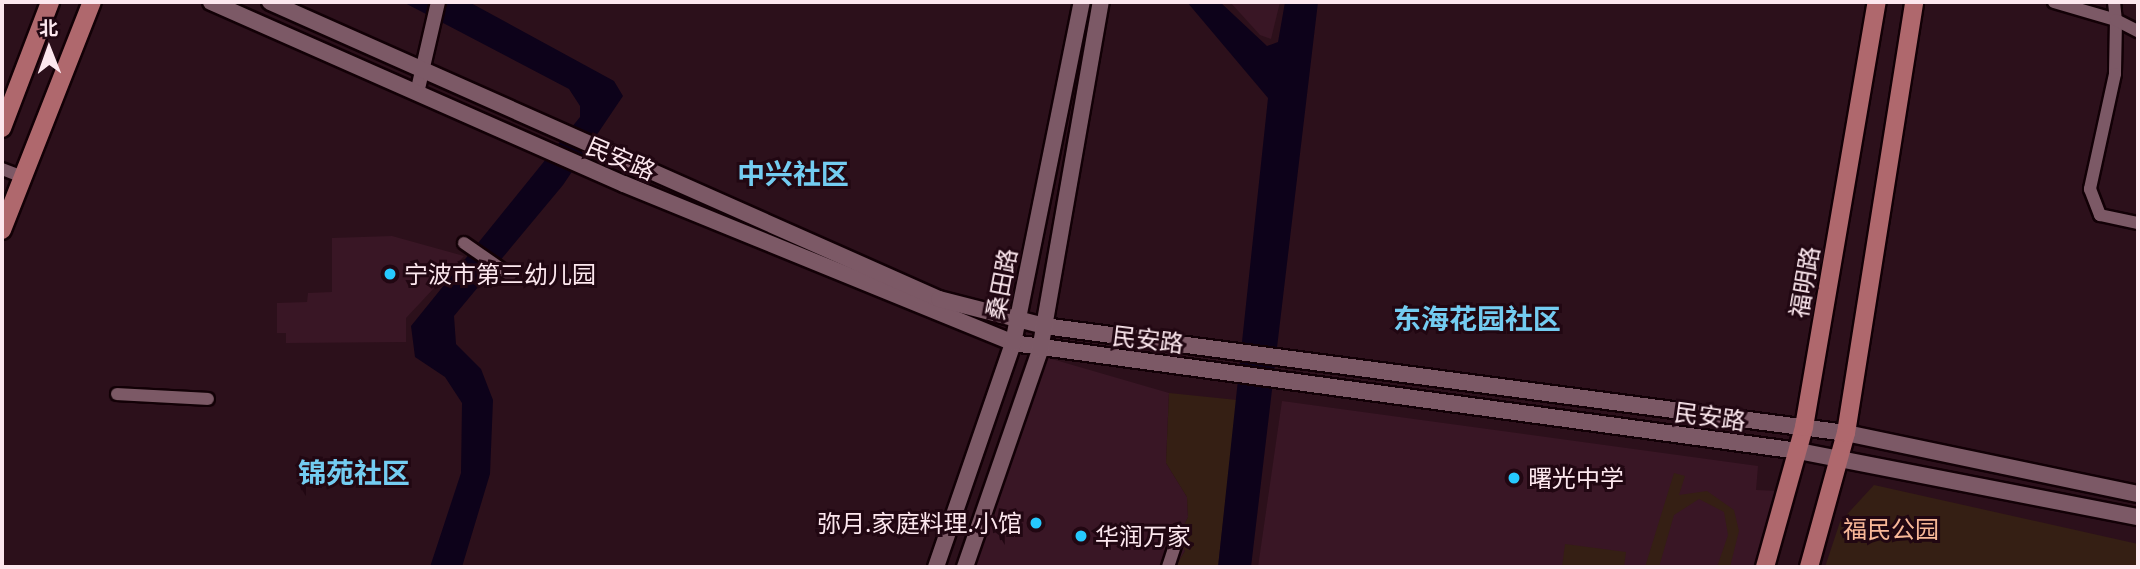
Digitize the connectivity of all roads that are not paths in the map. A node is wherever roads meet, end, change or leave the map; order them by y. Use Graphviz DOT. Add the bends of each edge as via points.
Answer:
graph roads {
  1 [pos="50,2"];
  2 [pos="92,2"];
  3 [pos="211,2"];
  4 [pos="270,2"];
  5 [pos="438,2"];
  6 [pos="1082,2"];
  7 [pos="1101,2"];
  8 [pos="1877,2"];
  9 [pos="1914,2"];
  10 [pos="2054,2"];
  11 [pos="2113,2"];
  12 [pos="2116,20"];
  13 [pos="2138,30"];
  14 [pos="423,70"];
  15 [pos="417,93"];
  16 [pos="2,128"];
  17 [pos="2,169"];
  18 [pos="23,177"];
  19 [pos="2138,223"];
  20 [pos="2,230"];
  21 [pos="464,243"];
  22 [pos="510,275"];
  23 [pos="1017,320"];
  24 [pos="1044,326"];
  25 [pos="1013,343"];
  26 [pos="1040,350"];
  27 [pos="117,394"];
  28 [pos="208,399"];
  29 [pos="1804,427"];
  30 [pos="1846,433"];
  31 [pos="1798,451"];
  32 [pos="1841,458"];
  33 [pos="2138,494"];
  34 [pos="2138,517"];
  35 [pos="1178,537"];
  36 [pos="936,567"];
  37 [pos="965,567"];
  38 [pos="1168,567"];
  39 [pos="1765,567"];
  40 [pos="1809,567"];
  1 -- 16 [label="main road"];
  2 -- 18 [label="main road"];
  3 -- 15 [label="main road, 民安路"];
  4 -- 14 [label="main road, 民安路"];
  5 -- 14 [label="street"];
  6 -- 23 [label="main road, 桑田路"];
  7 -- 24 [label="main road, 桑田路"];
  8 -- 29 [label="main road, 福明路"];
  9 -- 30 [label="main road"];
  10 -- 12 [label="street"];
  11 -- 12 [label="street"];
  12 -- 13 [label="street"];
  12 -- 19 [label="street" via="2115,74 2090,189 2100,215"];
  14 -- 15 [label="street"];
  14 -- 23 [label="main road, 民安路" via="939,299"];
  15 -- 25 [label="main road, 民安路" via="593,171"];
  17 -- 18 [label="street"];
  18 -- 20 [label="main road"];
  21 -- 22 [label="street"];
  23 -- 24 [label="main road, 民安路"];
  23 -- 25 [label="main road, 桑田路"];
  24 -- 26 [label="main road, 桑田路"];
  24 -- 29 [label="main road, 民安路"];
  25 -- 26 [label="main road, 民安路"];
  25 -- 36 [label="main road, 桑田路"];
  26 -- 31 [label="main road, 民安路" via="1302,380"];
  26 -- 37 [label="main road, 桑田路"];
  27 -- 28 [label="street"];
  29 -- 30 [label="main road, 民安路"];
  29 -- 31 [label="main road, 福明路"];
  30 -- 32 [label="main road"];
  30 -- 33 [label="main road, 民安路"];
  31 -- 32 [label="main road, 民安路"];
  31 -- 39 [label="main road, 福明路"];
  32 -- 34 [label="main road, 民安路"];
  32 -- 40 [label="main road"];
  35 -- 38 [label="street"];
}
